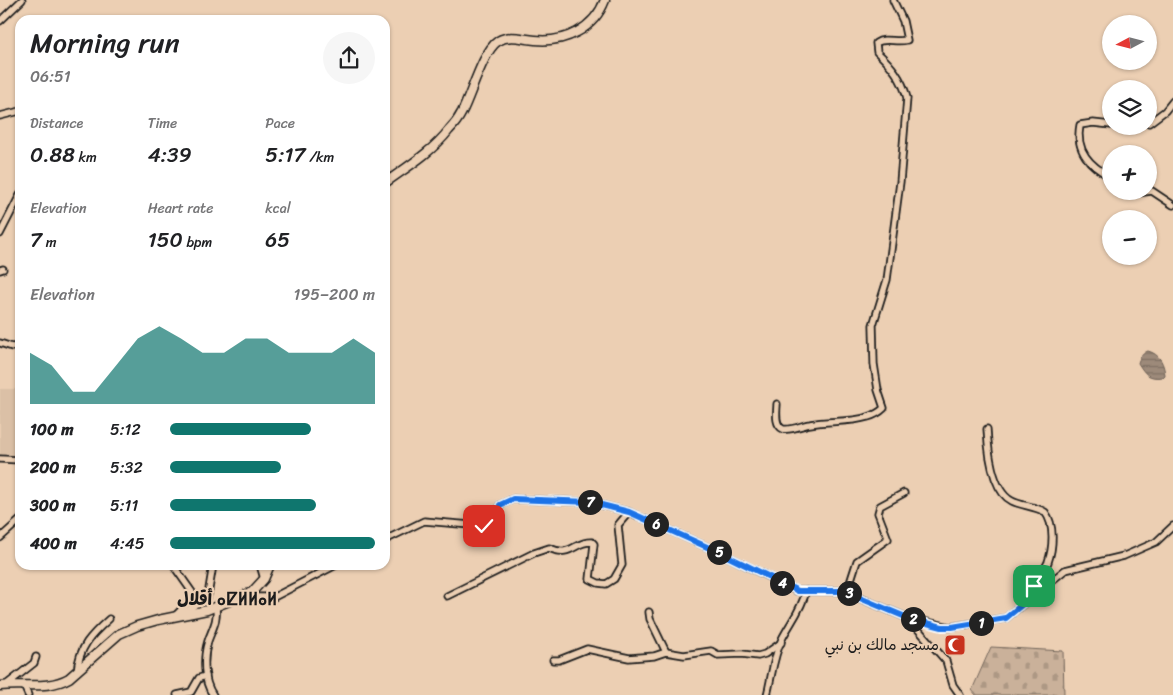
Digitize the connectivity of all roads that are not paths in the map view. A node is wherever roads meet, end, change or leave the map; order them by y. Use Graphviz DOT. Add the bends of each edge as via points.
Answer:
graph roads {
  1 [pos="22,0"];
  2 [pos="605,0"];
  3 [pos="893,0"];
  4 [pos="0,21"];
  5 [pos="1173,101"];
  6 [pos="15,112"];
  7 [pos="0,116"];
  8 [pos="1157,117"];
  9 [pos="1102,124"];
  10 [pos="1102,171"];
  11 [pos="390,180"];
  12 [pos="1157,194"];
  13 [pos="15,205"];
  14 [pos="1173,205"];
  15 [pos="0,234"];
  16 [pos="0,343"];
  17 [pos="15,347"];
  18 [pos="777,404"];
  19 [pos="987,429"];
  20 [pos="0,459"];
  21 [pos="15,460"];
  22 [pos="904,493"];
  23 [pos="629,512"];
  24 [pos="15,524"];
  25 [pos="1173,526"];
  26 [pos="0,538"];
  27 [pos="390,538"];
  28 [pos="177,570"];
  29 [pos="211,570"];
  30 [pos="261,570"];
  31 [pos="268,570"];
  32 [pos="327,570"];
  33 [pos="264,579"];
  34 [pos="806,591"];
  35 [pos="847,592"];
  36 [pos="448,596"];
  37 [pos="242,597"];
  38 [pos="1031,597"];
  39 [pos="216,607"];
  40 [pos="649,612"];
  41 [pos="177,616"];
  42 [pos="108,618"];
  43 [pos="908,618"];
  44 [pos="781,643"];
  45 [pos="666,652"];
  46 [pos="36,658"];
  47 [pos="553,660"];
  48 [pos="77,672"];
  49 [pos="206,676"];
  50 [pos="3,686"];
  51 [pos="24,686"];
  52 [pos="27,695"];
  53 [pos="177,695"];
  54 [pos="212,695"];
  55 [pos="767,695"];
  56 [pos="960,695"];
  1 -- 4 [label="street"];
  2 -- 11 [label="main road" via="591,23 573,34 554,40 506,38 496,43 485,59 462,112 449,130 436,146"];
  3 -- 18 [label="street" via="903,21 907,40 882,40 875,47 899,76 907,98 887,280 873,325 874,364 884,408 879,413 854,420 789,429 779,425"];
  5 -- 8 [label="street"];
  6 -- 7 [label="street"];
  9 -- 10 [label="street" via="1080,125 1079,133 1089,162"];
  12 -- 14 [label="street"];
  13 -- 15 [label="street"];
  16 -- 17 [label="street"];
  19 -- 38 [label="street" via="992,470 1005,497 1045,512 1051,528 1052,547 1048,563"];
  20 -- 21 [label="street"];
  22 -- 35 [label="street" via="880,506 878,513 888,539 856,561"];
  23 -- 27 [label="street" via="590,502 513,499 500,505 494,523 484,526 424,521"];
  23 -- 34 [label="street" via="798,591"];
  23 -- 36 [label="street" via="618,525 622,565 614,579 606,584 590,579 594,544 586,541 565,552 548,548 534,552"];
  24 -- 26 [label="street"];
  25 -- 38 [label="street" via="1156,542 1124,556 1066,570"];
  28 -- 41 [label="street" via="192,592 190,601"];
  29 -- 41 [label="street" via="208,595"];
  30 -- 33 [label="street"];
  31 -- 33 [label="main road"];
  32 -- 37 [label="street" via="274,598"];
  33 -- 37 [label="main road"];
  34 -- 35 [label="street"];
  34 -- 44 [label="street"];
  35 -- 43 [label="street"];
  37 -- 39 [label="main road"];
  38 -- 43 [label="street" via="1002,619 950,627"];
  39 -- 41 [label="main road"];
  39 -- 49 [label="street" via="216,622 205,657"];
  40 -- 45 [label="street"];
  41 -- 48 [label="main road" via="119,634"];
  42 -- 48 [label="street" via="84,644"];
  43 -- 56 [label="street" via="946,661 953,685"];
  44 -- 45 [label="street" via="758,656 718,655 711,651 684,655"];
  44 -- 55 [label="street" via="773,662"];
  45 -- 47 [label="street" via="629,658 588,649"];
  46 -- 50 [label="street" via="34,663"];
  48 -- 51 [label="main road" via="62,682"];
  49 -- 53 [label="street" via="199,678 191,692"];
  49 -- 54 [label="street"];
  50 -- 51 [label="main road"];
  51 -- 52 [label="street"];
}
